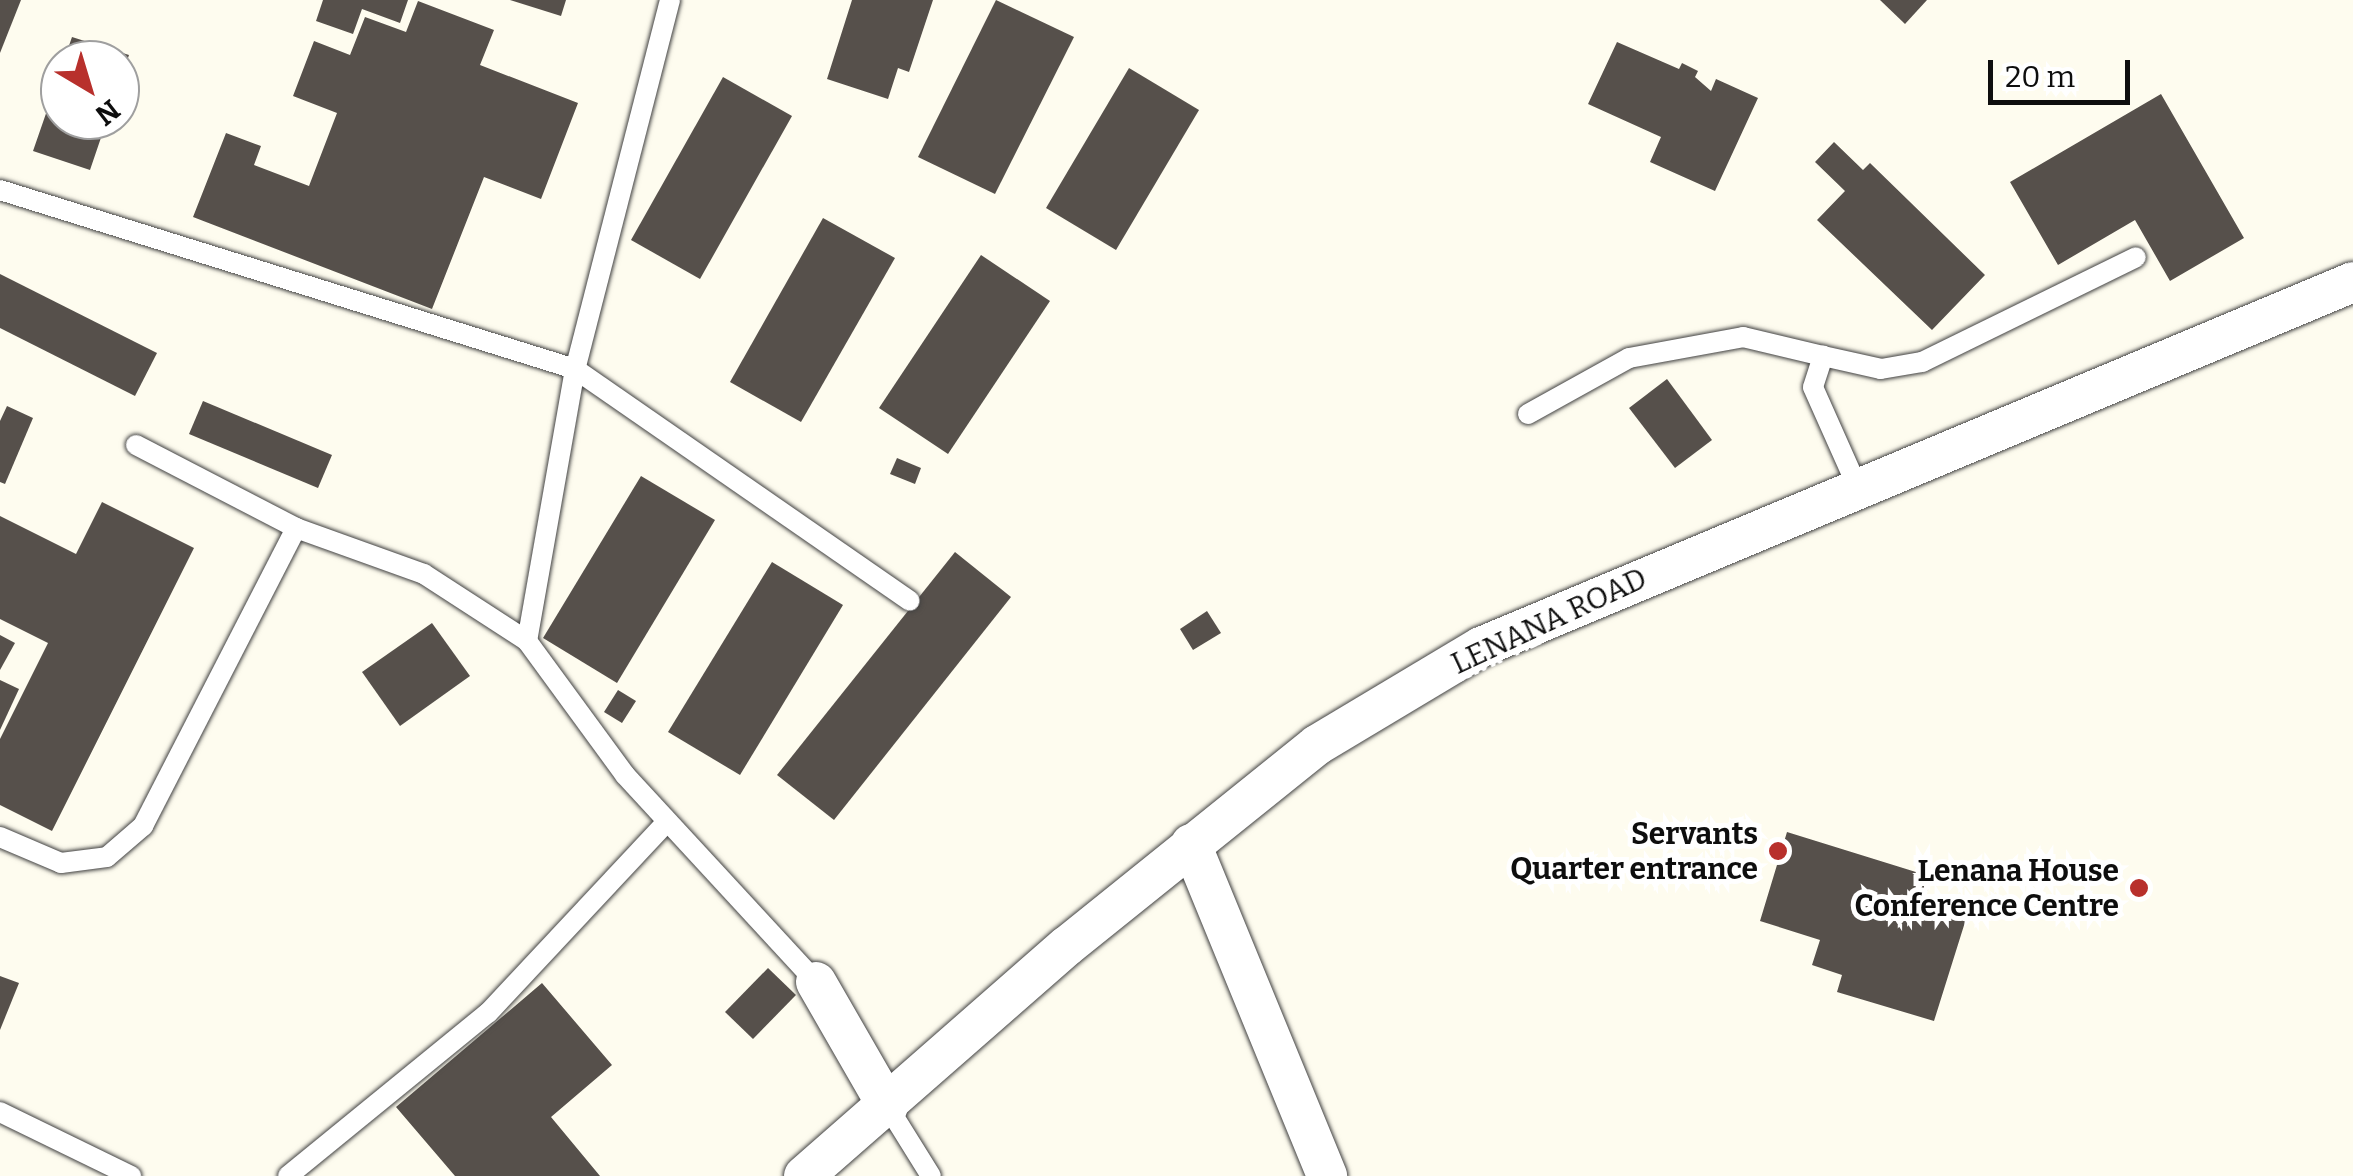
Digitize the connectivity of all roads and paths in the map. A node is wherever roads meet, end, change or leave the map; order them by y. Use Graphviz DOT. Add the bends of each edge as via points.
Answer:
graph roads {
  1 [pos="670,0"];
  2 [pos="0,190"];
  3 [pos="2136,257"];
  4 [pos="2353,282"];
  5 [pos="1822,356"];
  6 [pos="575,369"];
  7 [pos="1528,414"];
  8 [pos="136,444"];
  9 [pos="1857,486"];
  10 [pos="296,528"];
  11 [pos="910,601"];
  12 [pos="527,641"];
  13 [pos="667,822"];
  14 [pos="0,837"];
  15 [pos="1191,844"];
  16 [pos="816,982"];
  17 [pos="888,1108"];
  18 [pos="0,1112"];
  19 [pos="130,1176"];
  20 [pos="288,1176"];
  21 [pos="804,1176"];
  22 [pos="931,1176"];
  23 [pos="1326,1176"];
  1 -- 6 [label="lane"];
  2 -- 6 [label="lane"];
  3 -- 5 [label="lane" via="1922,362 1881,369"];
  4 -- 9 [label="street, LENANA ROAD"];
  5 -- 7 [label="lane" via="1742,337 1629,358"];
  5 -- 9 [label="lane" via="1813,387"];
  6 -- 11 [label="lane"];
  6 -- 12 [label="lane"];
  8 -- 10 [label="lane"];
  9 -- 15 [label="street, LENANA ROAD" via="1482,647 1317,746"];
  10 -- 12 [label="lane" via="424,574"];
  10 -- 14 [label="lane" via="143,826 107,857 61,864"];
  12 -- 13 [label="lane" via="624,775"];
  13 -- 16 [label="lane"];
  13 -- 20 [label="lane" via="488,1013"];
  15 -- 17 [label="street, LENANA ROAD"];
  15 -- 23 [label="street"];
  16 -- 17 [label="street"];
  17 -- 21 [label="street, LENANA ROAD"];
  17 -- 22 [label="lane"];
  18 -- 19 [label="lane"];
}
